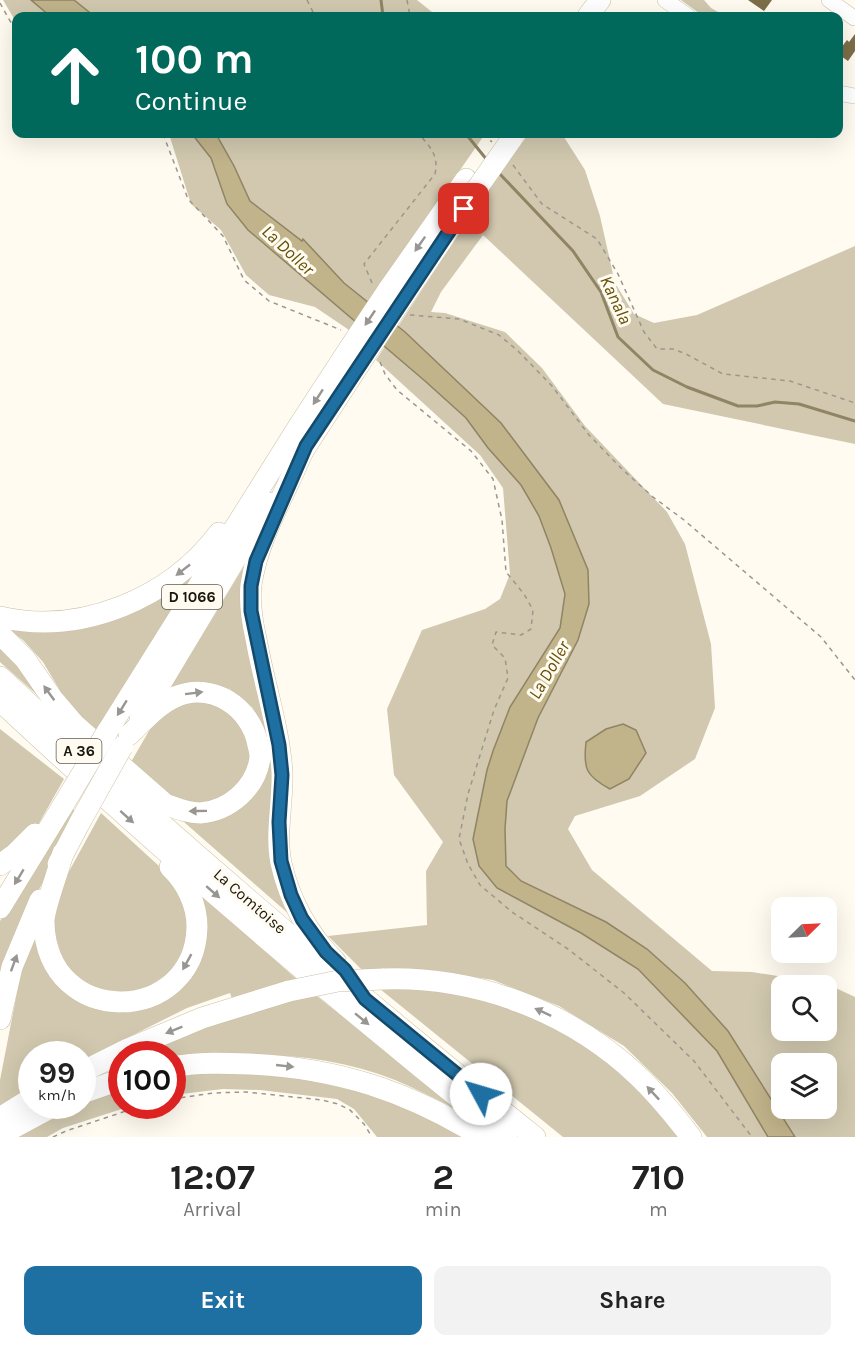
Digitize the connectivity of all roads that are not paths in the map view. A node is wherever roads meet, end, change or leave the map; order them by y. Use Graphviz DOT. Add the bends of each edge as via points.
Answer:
graph roads {
  1 [pos="617,0"];
  2 [pos="666,0"];
  3 [pos="829,0"];
  4 [pos="607,12"];
  5 [pos="682,12"];
  6 [pos="854,18"];
  7 [pos="506,139"];
  8 [pos="361,350"];
  9 [pos="306,446"];
  10 [pos="276,463"];
  11 [pos="0,617"];
  12 [pos="0,634"];
  13 [pos="0,678"];
  14 [pos="0,701"];
  15 [pos="0,720"];
  16 [pos="119,738"];
  17 [pos="52,750"];
  18 [pos="60,809"];
  19 [pos="153,840"];
  20 [pos="63,853"];
  21 [pos="0,865"];
  22 [pos="0,908"];
  23 [pos="365,999"];
  24 [pos="0,1019"];
  25 [pos="96,1065"];
  26 [pos="186,1066"];
  27 [pos="18,1107"];
  28 [pos="0,1118"];
  29 [pos="30,1119"];
  30 [pos="0,1135"];
  31 [pos="482,1137"];
  32 [pos="507,1137"];
  33 [pos="535,1137"];
  34 [pos="692,1137"];
  1 -- 4 [label="highway"];
  2 -- 5 [label="street"];
  3 -- 6 [label="street"];
  7 -- 8 [label="highway, D 1066, bridge" via="393,297"];
  8 -- 9 [label="highway, D 1066"];
  8 -- 10 [label="highway, D 1066, one-way"];
  9 -- 16 [label="highway, D 1066"];
  9 -- 23 [label="highway" via="256,561 251,611 279,745 281,861 302,919"];
  10 -- 11 [label="highway, one-way" via="204,553 160,587 129,604 90,617 50,622"];
  10 -- 16 [label="highway, D 1066, one-way"];
  16 -- 12 [label="highway, one-way" via="175,697 204,692 220,696 245,714 256,736 260,758 242,795 223,808 200,813 165,804 75,725 25,659"];
  13 -- 23 [label="highway, La Comtoise / A 36" via="160,823"];
  14 -- 17 [label="highway, La Comtoise / A 36"];
  15 -- 17 [label="highway" via="33,744"];
  16 -- 18 [label="highway, D 1066, bridge"];
  16 -- 20 [label="highway, D 1066, bridge"];
  17 -- 19 [label="highway, La Comtoise / A 36, one-way"];
  18 -- 21 [label="highway"];
  18 -- 22 [label="highway, D 1066, one-way"];
  19 -- 20 [label="highway, one-way" via="158,856 176,873 190,895 196,937 187,963 168,986 127,1003 99,1000 75,988 49,954 44,920"];
  19 -- 32 [label="highway, La Comtoise / A 36, one-way" via="292,961"];
  24 -- 20 [label="highway, D 1066, one-way" via="12,967"];
  23 -- 33 [label="highway, La Comtoise / A 36"];
  34 -- 25 [label="highway, one-way, bridge" via="637,1075 594,1041 522,1002 443,982 408,978 338,981 289,991 202,1018"];
  26 -- 31 [label="highway, one-way" via="284,1066 334,1074 425,1105"];
  27 -- 28 [label="highway"];
  29 -- 30 [label="highway"];
}
